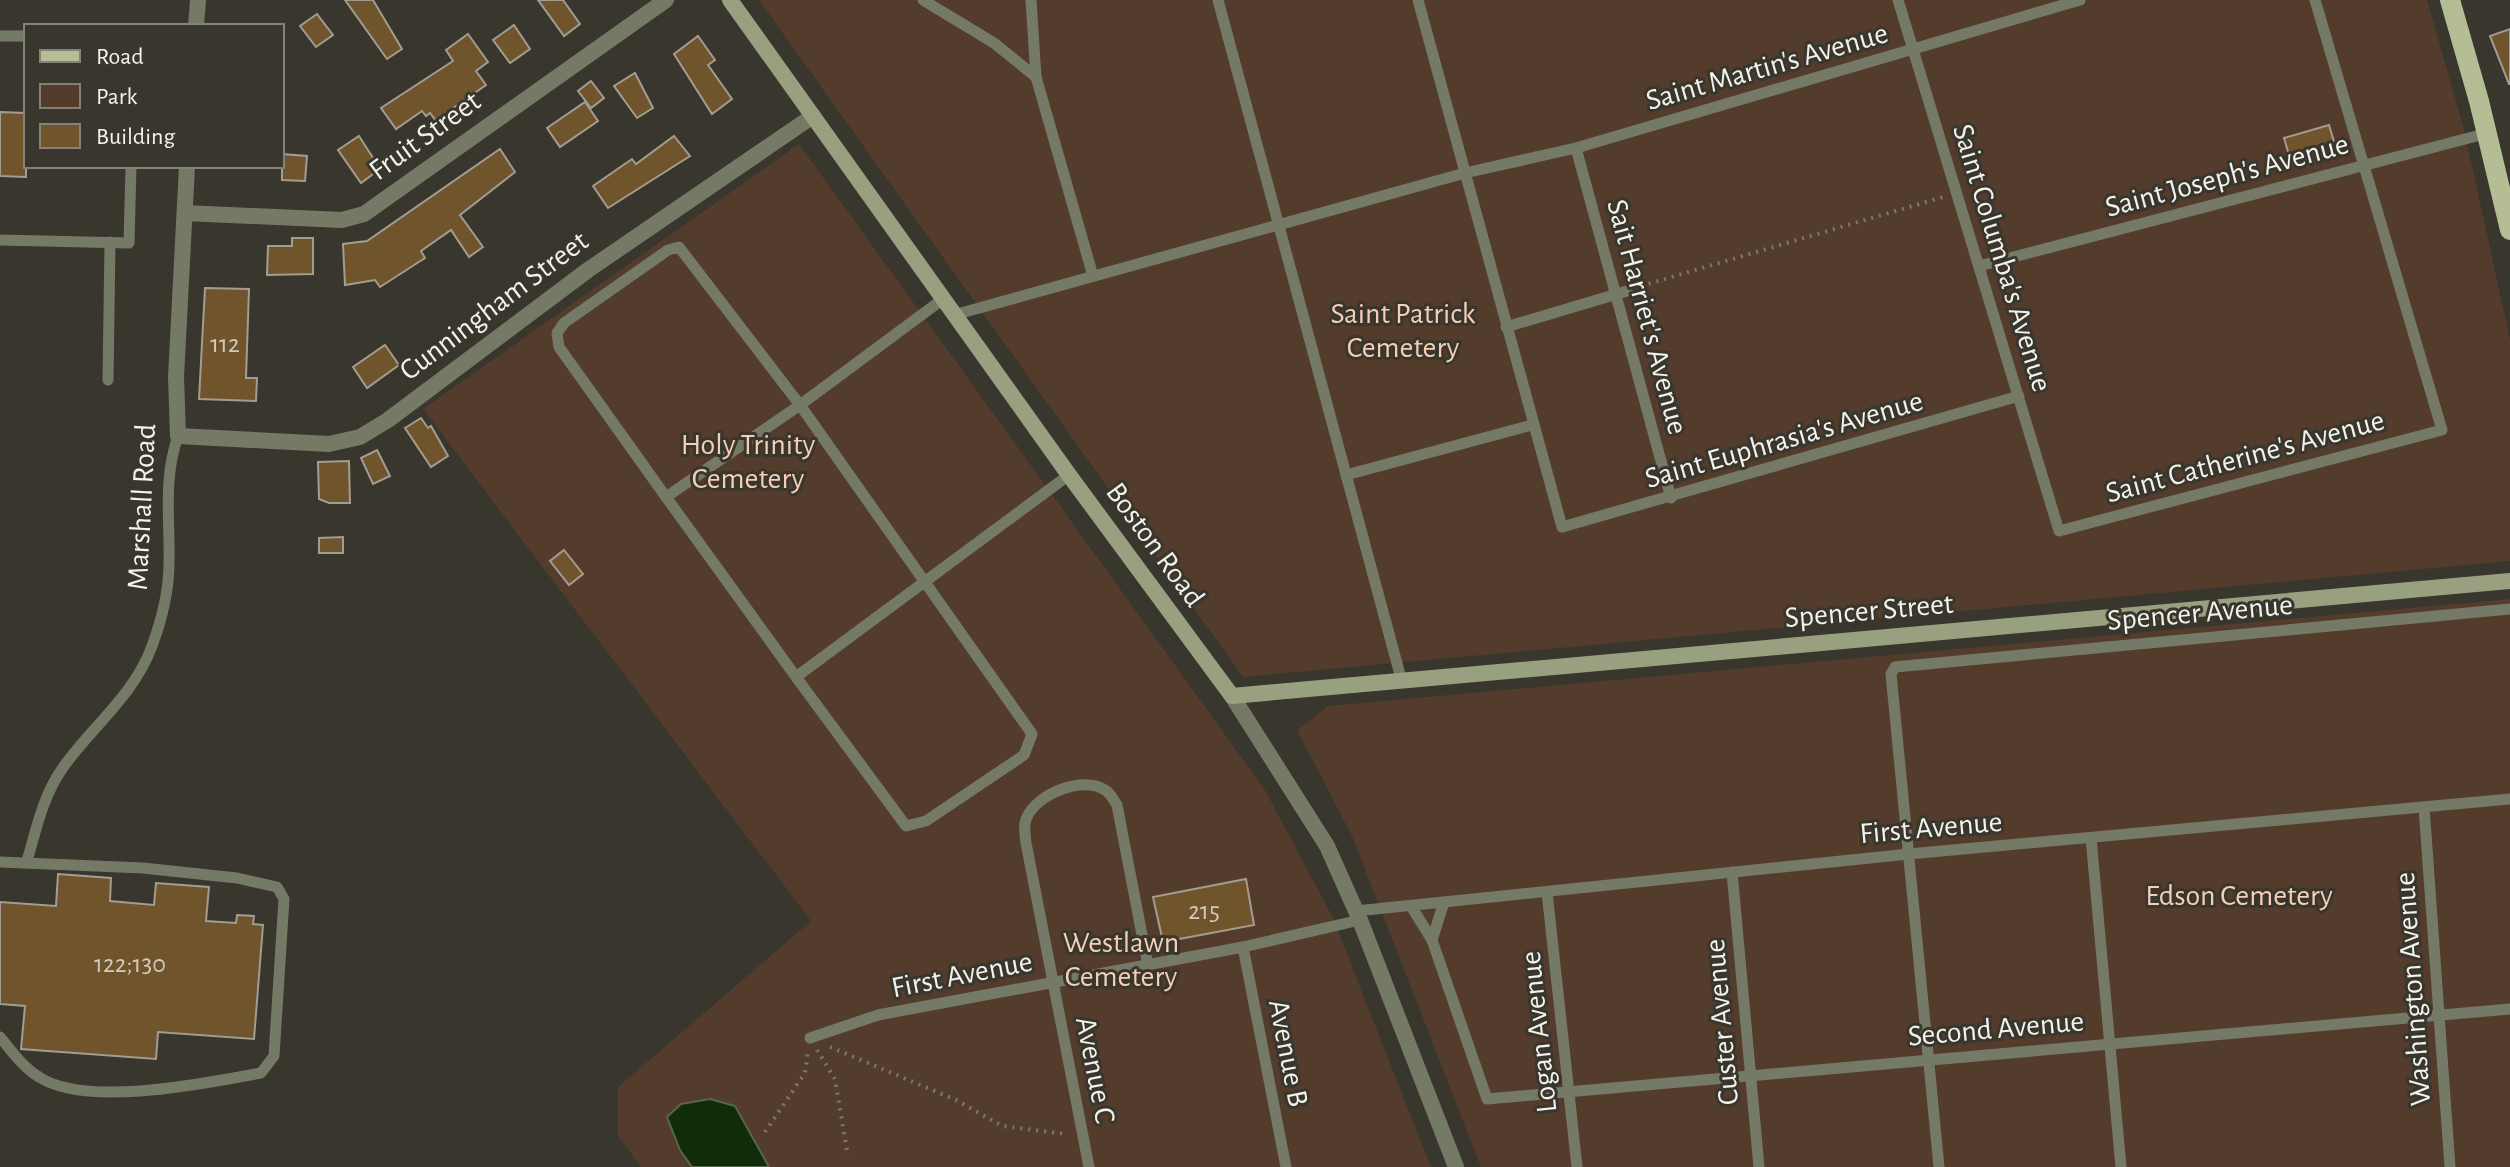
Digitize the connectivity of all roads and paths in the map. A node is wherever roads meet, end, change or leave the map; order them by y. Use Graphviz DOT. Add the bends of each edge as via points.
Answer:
graph roads {
  1 [pos="198,0"];
  2 [pos="666,0"];
  3 [pos="730,0"];
  4 [pos="923,0"];
  5 [pos="1031,0"];
  6 [pos="1218,0"];
  7 [pos="1418,0"];
  8 [pos="1898,0"];
  9 [pos="2080,0"];
  10 [pos="2315,0"];
  11 [pos="2450,0"];
  12 [pos="196,24"];
  13 [pos="0,36"];
  14 [pos="24,36"];
  15 [pos="1913,49"];
  16 [pos="1036,77"];
  17 [pos="813,116"];
  18 [pos="2488,133"];
  19 [pos="1576,148"];
  20 [pos="2364,165"];
  21 [pos="131,168"];
  22 [pos="187,168"];
  23 [pos="1465,173"];
  24 [pos="2506,191"];
  25 [pos="1957,193"];
  26 [pos="185,213"];
  27 [pos="1278,224"];
  28 [pos="2510,229"];
  29 [pos="0,240"];
  30 [pos="110,242"];
  31 [pos="1979,266"];
  32 [pos="1093,276"];
  33 [pos="1621,292"];
  34 [pos="943,299"];
  35 [pos="954,315"];
  36 [pos="1506,327"];
  37 [pos="108,380"];
  38 [pos="2019,396"];
  39 [pos="800,405"];
  40 [pos="1532,425"];
  41 [pos="178,436"];
  42 [pos="1069,475"];
  43 [pos="1346,475"];
  44 [pos="666,497"];
  45 [pos="1671,498"];
  46 [pos="2059,531"];
  47 [pos="2510,581"];
  48 [pos="924,585"];
  49 [pos="2510,609"];
  50 [pos="796,677"];
  51 [pos="1402,682"];
  52 [pos="1232,696"];
  53 [pos="2510,799"];
  54 [pos="2424,807"];
  55 [pos="2091,838"];
  56 [pos="1909,854"];
  57 [pos="27,861"];
  58 [pos="0,862"];
  59 [pos="1732,872"];
  60 [pos="1547,892"];
  61 [pos="1444,902"];
  62 [pos="1411,906"];
  63 [pos="1358,916"];
  64 [pos="1432,940"];
  65 [pos="1243,947"];
  66 [pos="1148,966"];
  67 [pos="1054,982"];
  68 [pos="2510,1009"];
  69 [pos="2440,1015"];
  70 [pos="0,1037"];
  71 [pos="810,1038"];
  72 [pos="2109,1043"];
  73 [pos="1929,1059"];
  74 [pos="1750,1075"];
  75 [pos="1569,1090"];
  76 [pos="765,1132"];
  77 [pos="1083,1136"];
  78 [pos="848,1156"];
  79 [pos="1089,1167"];
  80 [pos="1286,1167"];
  81 [pos="1456,1167"];
  82 [pos="1577,1167"];
  83 [pos="1759,1167"];
  84 [pos="1939,1167"];
  85 [pos="2121,1167"];
  86 [pos="2450,1167"];
  1 -- 12 [label="street"];
  2 -- 26 [label="street, Fruit Street" via="364,214 342,220"];
  3 -- 17 [label="main road, Boston Road"];
  4 -- 16 [label="lane" via="994,43"];
  5 -- 16 [label="lane"];
  6 -- 27 [label="lane"];
  7 -- 23 [label="lane"];
  8 -- 15 [label="lane, Saint Columba's Avenue"];
  9 -- 15 [label="lane, Saint Martin's Avenue"];
  10 -- 20 [label="lane"];
  11 -- 18 [label="main road"];
  13 -- 14 [label="lane"];
  15 -- 19 [label="lane, Saint Martin's Avenue"];
  15 -- 25 [label="lane, Saint Columba's Avenue"];
  16 -- 32 [label="lane"];
  17 -- 34 [label="main road, Boston Road"];
  17 -- 41 [label="street, Cunningham Street" via="608,256 360,437 329,444"];
  18 -- 20 [label="lane, Saint Joseph's Avenue"];
  18 -- 24 [label="main road"];
  19 -- 23 [label="lane, Saint Martin's Avenue"];
  19 -- 33 [label="lane, Sait Harriet's Avenue"];
  20 -- 31 [label="lane, Saint Joseph's Avenue"];
  20 -- 46 [label="lane, Saint Catherine's Avenue" via="2442,430"];
  21 -- 30 [label="lane" via="129,243"];
  22 -- 26 [label="street, Marshall Road"];
  23 -- 27 [label="lane, Saint Martin's Avenue"];
  23 -- 36 [label="lane"];
  24 -- 28 [label="main road"];
  25 -- 31 [label="lane, Saint Columba's Avenue"];
  25 -- 33 [label="path"];
  26 -- 41 [label="street, Marshall Road"];
  27 -- 32 [label="lane, Saint Martin's Avenue"];
  27 -- 43 [label="lane"];
  29 -- 30 [label="lane"];
  30 -- 37 [label="lane"];
  31 -- 38 [label="lane, Saint Columba's Avenue"];
  32 -- 35 [label="lane, Saint Martin's Avenue"];
  33 -- 36 [label="lane"];
  33 -- 45 [label="lane, Sait Harriet's Avenue"];
  34 -- 35 [label="main road, Boston Road"];
  34 -- 39 [label="lane"];
  35 -- 42 [label="main road, Boston Road"];
  36 -- 40 [label="lane"];
  38 -- 45 [label="lane, Saint Euphrasia's Avenue"];
  38 -- 46 [label="lane, Saint Columba's Avenue"];
  39 -- 44 [label="lane"];
  39 -- 44 [label="lane" via="687,254 679,247 668,250 557,333 559,347"];
  39 -- 48 [label="lane"];
  40 -- 43 [label="lane"];
  40 -- 45 [label="lane, Saint Euphrasia's Avenue" via="1562,527"];
  41 -- 57 [label="lane, Marshall Road" via="166,490 168,584 150,652 120,702 60,770"];
  42 -- 48 [label="lane"];
  42 -- 52 [label="main road, Boston Road"];
  43 -- 51 [label="lane"];
  44 -- 50 [label="lane"];
  47 -- 51 [label="main road, Spencer Street"];
  48 -- 50 [label="lane"];
  48 -- 50 [label="lane" via="1032,734 1024,755 926,821 906,826"];
  49 -- 56 [label="lane, Spencer Avenue" via="1895,667 1891,674"];
  51 -- 52 [label="main road, Spencer Street"];
  52 -- 63 [label="street, Boston Road" via="1312,819"];
  53 -- 54 [label="lane, First Avenue"];
  54 -- 55 [label="lane, First Avenue"];
  54 -- 69 [label="lane, Washington Avenue"];
  55 -- 56 [label="lane, First Avenue"];
  55 -- 72 [label="lane"];
  56 -- 59 [label="lane, First Avenue"];
  56 -- 73 [label="lane"];
  57 -- 58 [label="lane"];
  57 -- 70 [label="lane" via="237,878 277,887 284,899 274,1056 261,1073 159,1091 103,1091 40,1078"];
  59 -- 60 [label="lane, First Avenue"];
  59 -- 74 [label="lane, Custer Avenue"];
  60 -- 61 [label="lane, First Avenue"];
  60 -- 75 [label="lane, Logan Avenue"];
  61 -- 62 [label="lane, First Avenue"];
  61 -- 64 [label="lane"];
  62 -- 63 [label="lane, First Avenue"];
  62 -- 64 [label="lane"];
  63 -- 65 [label="lane, First Avenue"];
  63 -- 81 [label="street, Boston Road"];
  64 -- 75 [label="lane, Second Avenue" via="1487,1099"];
  65 -- 66 [label="lane, First Avenue"];
  65 -- 80 [label="lane, Avenue B"];
  66 -- 67 [label="lane, First Avenue"];
  66 -- 67 [label="lane, Avenue C" via="1117,805 1097,786 1077,787 1049,794 1025,820"];
  67 -- 71 [label="lane, First Avenue" via="878,1015"];
  67 -- 77 [label="lane, Avenue C"];
  68 -- 69 [label="lane, Second Avenue"];
  69 -- 72 [label="lane, Second Avenue"];
  69 -- 86 [label="lane, Washington Avenue"];
  71 -- 76 [label="path" via="805,1073"];
  71 -- 77 [label="path" via="956,1100 1002,1126"];
  71 -- 78 [label="path" via="835,1079"];
  72 -- 73 [label="lane, Second Avenue"];
  72 -- 85 [label="lane"];
  73 -- 74 [label="lane, Second Avenue"];
  73 -- 84 [label="lane"];
  74 -- 75 [label="lane, Second Avenue"];
  74 -- 83 [label="lane, Custer Avenue"];
  75 -- 82 [label="lane, Logan Avenue"];
  77 -- 79 [label="lane, Avenue C"];
}
